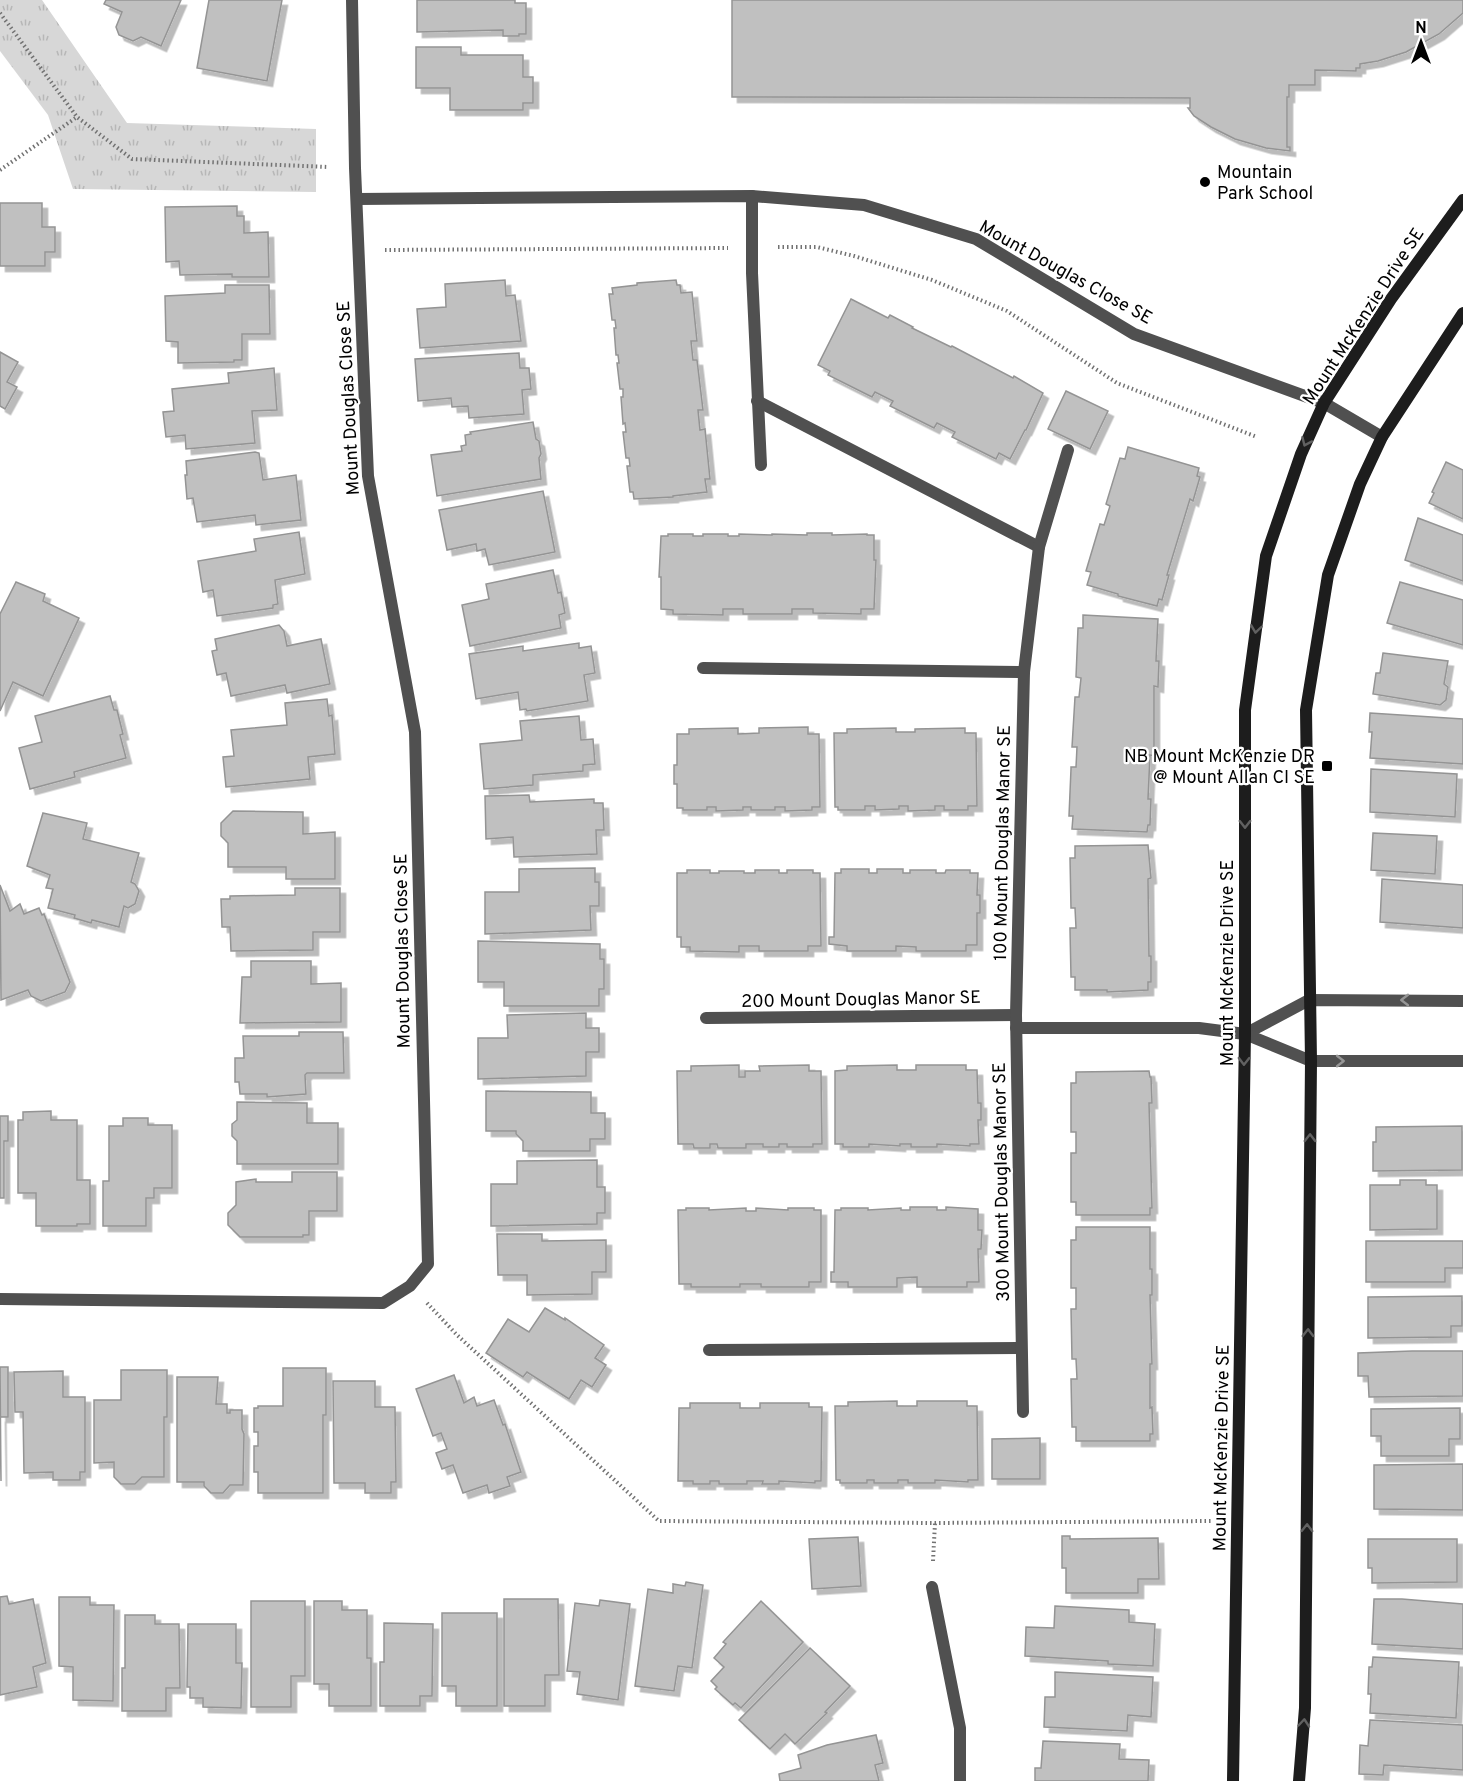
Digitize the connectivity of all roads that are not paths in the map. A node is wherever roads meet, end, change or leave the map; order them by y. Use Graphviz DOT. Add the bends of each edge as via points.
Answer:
graph roads {
  1 [pos="352,0"];
  2 [pos="752,196"];
  3 [pos="357,199"];
  4 [pos="1463,200"];
  5 [pos="1463,313"];
  6 [pos="757,401"];
  7 [pos="1324,403"];
  8 [pos="1382,437"];
  9 [pos="1068,450"];
  10 [pos="761,465"];
  11 [pos="1039,548"];
  12 [pos="704,668"];
  13 [pos="1024,672"];
  14 [pos="1309,1000"];
  15 [pos="1463,1001"];
  16 [pos="1016,1015"];
  17 [pos="706,1018"];
  18 [pos="1016,1028"];
  19 [pos="1245,1034"];
  20 [pos="1311,1061"];
  21 [pos="1463,1061"];
  22 [pos="0,1299"];
  23 [pos="1022,1348"];
  24 [pos="709,1350"];
  25 [pos="1023,1412"];
  26 [pos="932,1587"];
  27 [pos="960,1781"];
  28 [pos="1233,1781"];
  29 [pos="1299,1781"];
  1 -- 3 [label="street, Mount Douglas Close SE"];
  2 -- 3 [label="street, Mount Douglas Close SE"];
  2 -- 6 [label="street"];
  2 -- 7 [label="street, Mount Douglas Close SE" via="864,205 976,239 1134,334"];
  3 -- 22 [label="street, Mount Douglas Close SE" via="368,476 415,732 428,1264 410,1286 383,1303"];
  4 -- 7 [label="street, Mount McKenzie Drive SE" via="1391,299"];
  5 -- 8 [label="street"];
  6 -- 10 [label="street"];
  6 -- 11 [label="street"];
  7 -- 8 [label="street, Mount Douglas Close SE"];
  7 -- 19 [label="street, Mount McKenzie Drive SE, one-way" via="1301,454 1266,556 1245,710"];
  8 -- 14 [label="street" via="1360,484 1328,575 1306,710"];
  9 -- 11 [label="street, 100 Mount Douglas Manor SE"];
  11 -- 13 [label="street, 100 Mount Douglas Manor SE"];
  12 -- 13 [label="street"];
  13 -- 16 [label="street, 100 Mount Douglas Manor SE"];
  15 -- 14 [label="street, one-way"];
  14 -- 19 [label="street"];
  14 -- 20 [label="street"];
  16 -- 17 [label="street, 200 Mount Douglas Manor SE"];
  16 -- 18 [label="street, 300 Mount Douglas Manor SE"];
  18 -- 19 [label="street" via="1199,1028"];
  18 -- 23 [label="street, 300 Mount Douglas Manor SE"];
  19 -- 20 [label="street"];
  19 -- 28 [label="street, Mount McKenzie Drive SE, one-way"];
  20 -- 21 [label="street, one-way"];
  29 -- 20 [label="street, one-way" via="1305,1708"];
  23 -- 24 [label="street"];
  23 -- 25 [label="street, 300 Mount Douglas Manor SE"];
  26 -- 27 [label="street" via="960,1728"];
}
